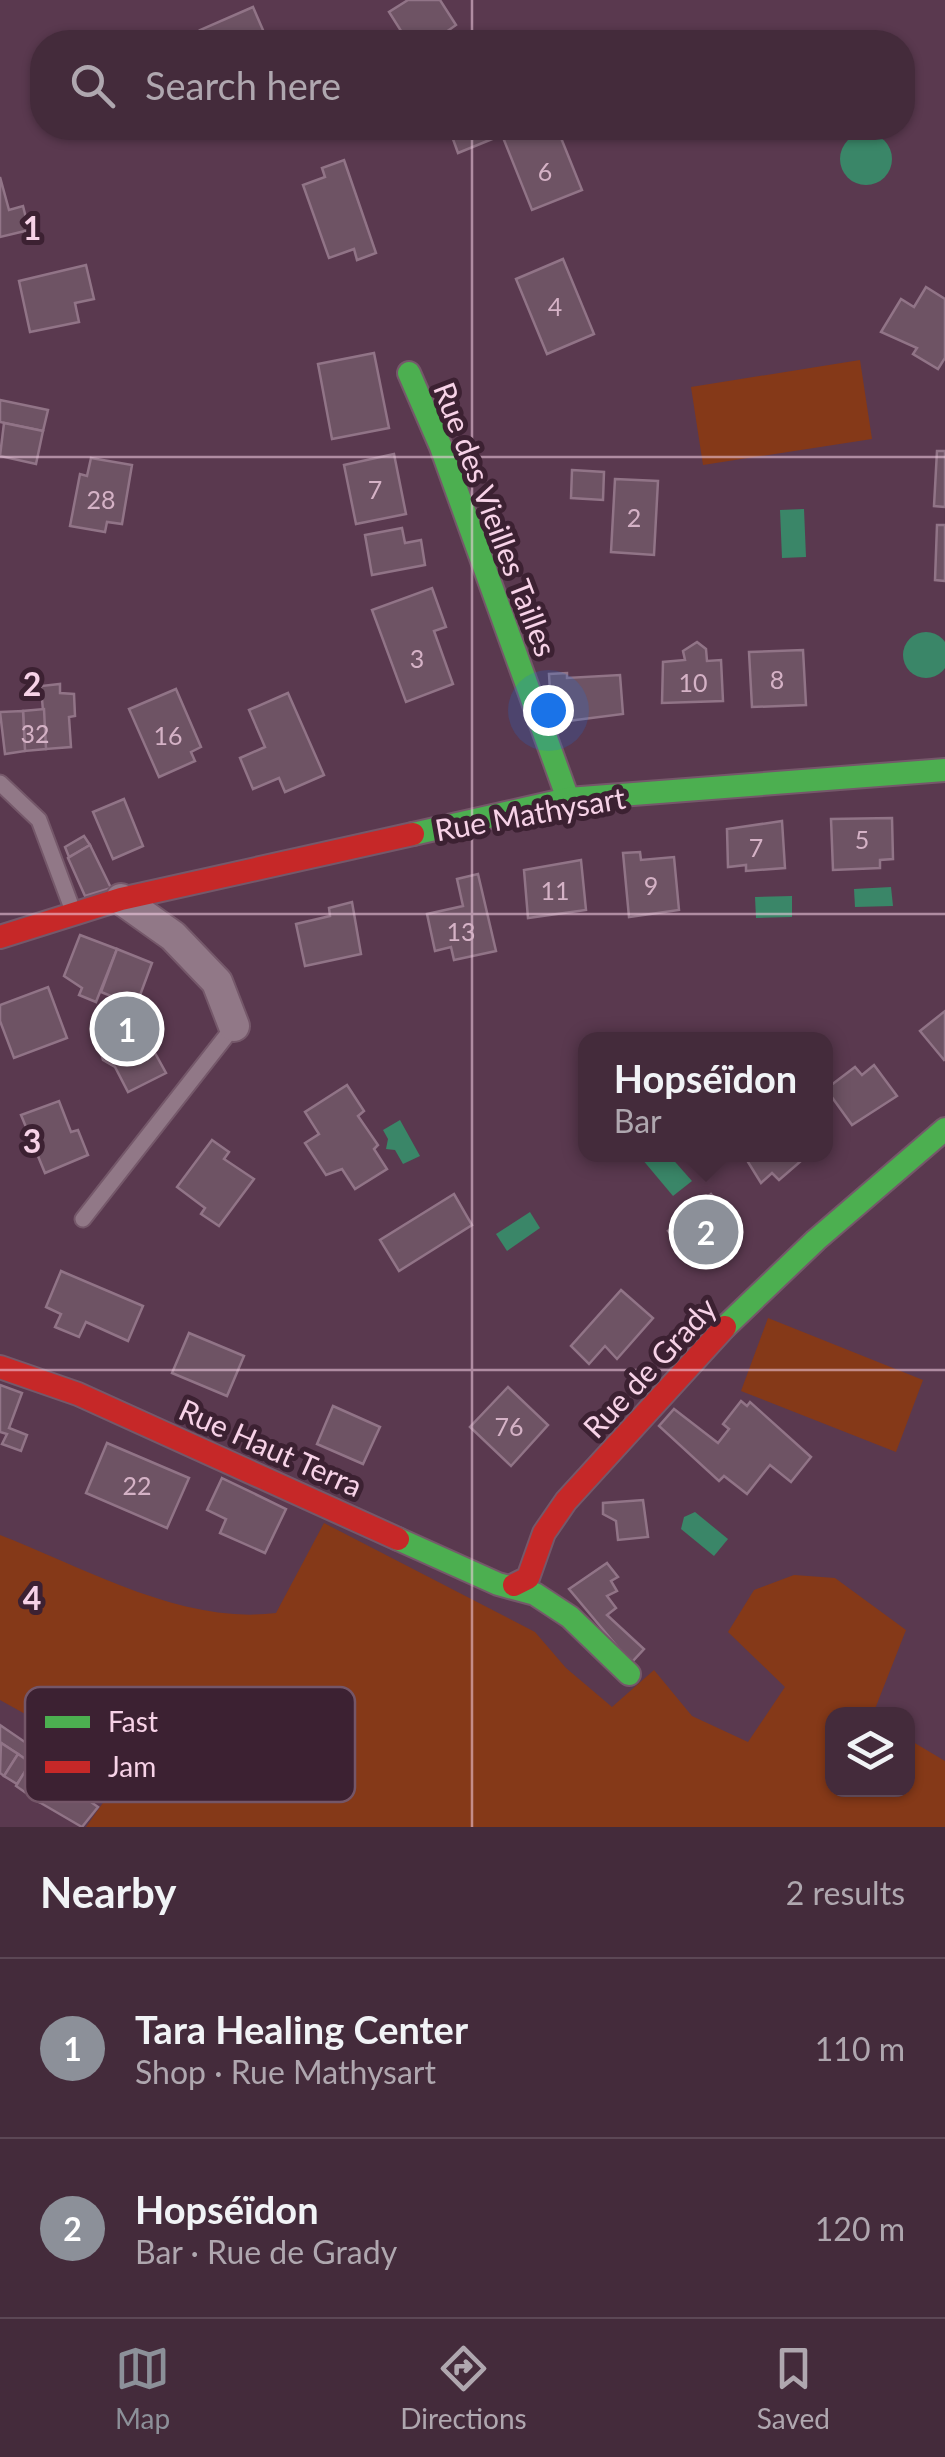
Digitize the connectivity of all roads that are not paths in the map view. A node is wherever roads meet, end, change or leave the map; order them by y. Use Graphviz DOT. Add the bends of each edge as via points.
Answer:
graph roads {
  1 [pos="409,373"];
  2 [pos="945,770"];
  3 [pos="0,783"];
  4 [pos="568,800"];
  5 [pos="121,899"];
  6 [pos="74,914"];
  7 [pos="0,937"];
  8 [pos="234,1026"];
  9 [pos="945,1129"];
  10 [pos="83,1219"];
  11 [pos="0,1368"];
  12 [pos="514,1585"];
  13 [pos="629,1674"];
  1 -- 4 [label="street, Rue des Vieilles Tailles"];
  2 -- 4 [label="street, Rue Mathysart"];
  3 -- 6 [label="lane" via="40,820"];
  4 -- 5 [label="street, Rue Mathysart"];
  5 -- 6 [label="street, Rue Mathysart"];
  5 -- 8 [label="street" via="173,936 217,982"];
  6 -- 7 [label="street, Rue Mathysart"];
  8 -- 10 [label="lane"];
  9 -- 12 [label="street, Rue de Grady" via="710,1343 566,1500 544,1533 528,1578"];
  11 -- 12 [label="street, Rue Haut Terra" via="78,1394 498,1584"];
  12 -- 13 [label="street, Rue Haut Terra" via="554,1605"];
}
